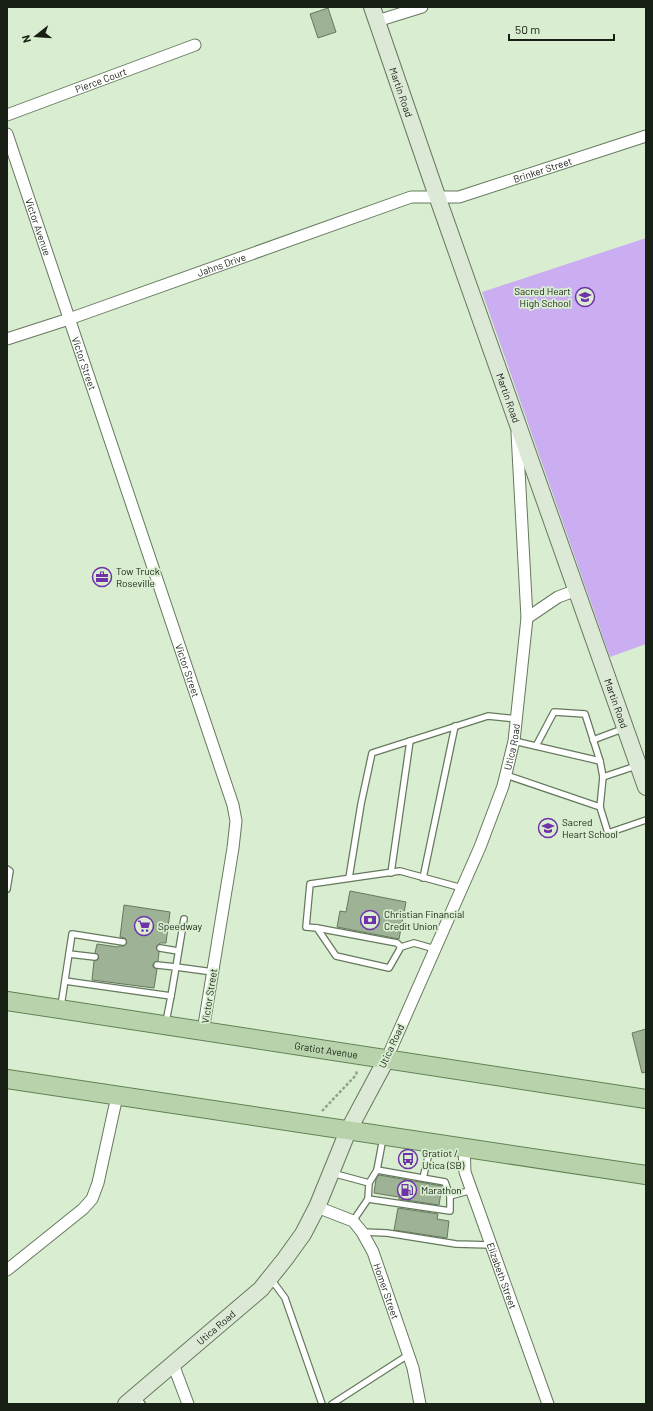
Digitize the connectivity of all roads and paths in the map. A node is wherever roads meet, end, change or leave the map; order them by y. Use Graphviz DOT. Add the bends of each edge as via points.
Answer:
graph roads {
  1 [pos="422,7"];
  2 [pos="375,14"];
  3 [pos="195,45"];
  4 [pos="7,115"];
  5 [pos="7,134"];
  6 [pos="646,136"];
  7 [pos="437,196"];
  8 [pos="69,319"];
  9 [pos="7,339"];
  10 [pos="515,414"];
  11 [pos="577,590"];
  12 [pos="527,618"];
  13 [pos="518,719"];
  14 [pos="455,726"];
  15 [pos="625,728"];
  16 [pos="593,740"];
  17 [pos="410,741"];
  18 [pos="514,741"];
  19 [pos="536,746"];
  20 [pos="600,761"];
  21 [pos="638,765"];
  22 [pos="506,775"];
  23 [pos="603,777"];
  24 [pos="646,787"];
  25 [pos="600,807"];
  26 [pos="646,820"];
  27 [pos="7,869"];
  28 [pos="391,873"];
  29 [pos="349,878"];
  30 [pos="423,878"];
  31 [pos="462,888"];
  32 [pos="7,889"];
  33 [pos="184,919"];
  34 [pos="317,928"];
  35 [pos="123,942"];
  36 [pos="401,947"];
  37 [pos="160,948"];
  38 [pos="434,949"];
  39 [pos="178,951"];
  40 [pos="69,954"];
  41 [pos="95,957"];
  42 [pos="158,965"];
  43 [pos="176,967"];
  44 [pos="213,972"];
  45 [pos="65,981"];
  46 [pos="171,996"];
  47 [pos="7,1000"];
  48 [pos="60,1009"];
  49 [pos="166,1024"];
  50 [pos="203,1030"];
  51 [pos="387,1058"];
  52 [pos="357,1070"];
  53 [pos="7,1079"];
  54 [pos="117,1096"];
  55 [pos="646,1099"];
  56 [pos="322,1112"];
  57 [pos="348,1131"];
  58 [pos="383,1136"];
  59 [pos="432,1142"];
  60 [pos="464,1146"];
  61 [pos="377,1170"];
  62 [pos="331,1172"];
  63 [pos="641,1172"];
  64 [pos="423,1178"];
  65 [pos="369,1183"];
  66 [pos="472,1190"];
  67 [pos="450,1196"];
  68 [pos="368,1200"];
  69 [pos="317,1207"];
  70 [pos="353,1221"];
  71 [pos="362,1232"];
  72 [pos="492,1245"];
  73 [pos="7,1270"];
  74 [pos="270,1278"];
  75 [pos="408,1355"];
  76 [pos="173,1364"];
  77 [pos="135,1401"];
  78 [pos="188,1404"];
  79 [pos="322,1404"];
  80 [pos="332,1404"];
  81 [pos="420,1404"];
  82 [pos="548,1404"];
  1 -- 2 [label="street"];
  2 -- 7 [label="street, Martin Road"];
  3 -- 4 [label="street, Pierce Court"];
  5 -- 8 [label="street, Victor Avenue"];
  6 -- 7 [label="street, Brinker Street" via="459,197"];
  7 -- 8 [label="street, Jahns Drive" via="411,197"];
  7 -- 10 [label="street, Martin Road"];
  8 -- 9 [label="street, Jahns Drive"];
  8 -- 44 [label="street, Victor Street" via="233,805 236,821 233,848"];
  10 -- 11 [label="street, Martin Road"];
  10 -- 12 [label="street, Utica Road"];
  11 -- 12 [label="street" via="558,597"];
  11 -- 15 [label="street, Martin Road"];
  12 -- 13 [label="street, Utica Road"];
  13 -- 14 [label="lane" via="488,716"];
  13 -- 18 [label="street, Utica Road"];
  14 -- 17 [label="lane"];
  14 -- 30 [label="lane"];
  15 -- 16 [label="lane"];
  15 -- 21 [label="street, Martin Road"];
  16 -- 19 [label="lane" via="585,714 554,712"];
  16 -- 20 [label="lane"];
  17 -- 28 [label="lane"];
  17 -- 29 [label="lane" via="372,753"];
  18 -- 19 [label="lane"];
  18 -- 22 [label="street, Utica Road"];
  19 -- 20 [label="lane"];
  20 -- 23 [label="lane"];
  21 -- 23 [label="lane"];
  21 -- 24 [label="street, Martin Road"];
  22 -- 25 [label="lane"];
  22 -- 31 [label="street, Utica Road"];
  23 -- 25 [label="lane"];
  25 -- 26 [label="lane" via="608,833"];
  27 -- 32 [label="lane" via="10,871"];
  28 -- 29 [label="lane"];
  28 -- 30 [label="lane" via="400,871"];
  29 -- 34 [label="lane" via="310,884 306,927"];
  30 -- 31 [label="lane"];
  31 -- 38 [label="street, Utica Road"];
  33 -- 39 [label="lane"];
  34 -- 36 [label="lane" via="397,943"];
  34 -- 36 [label="lane" via="336,956 389,968"];
  35 -- 40 [label="lane" via="72,934"];
  36 -- 38 [label="lane" via="414,943"];
  37 -- 39 [label="lane"];
  38 -- 51 [label="street, Utica Road"];
  39 -- 43 [label="lane"];
  40 -- 41 [label="lane"];
  40 -- 45 [label="lane"];
  42 -- 43 [label="lane"];
  43 -- 44 [label="lane"];
  43 -- 46 [label="lane"];
  44 -- 50 [label="street, Victor Street"];
  45 -- 46 [label="lane"];
  45 -- 48 [label="lane"];
  46 -- 49 [label="lane"];
  47 -- 48 [label="main road, Gratiot Avenue"];
  48 -- 49 [label="main road, Gratiot Avenue"];
  49 -- 50 [label="main road, Gratiot Avenue"];
  50 -- 51 [label="main road, Gratiot Avenue"];
  51 -- 55 [label="main road, Gratiot Avenue"];
  51 -- 57 [label="street, Utica Road"];
  52 -- 56 [label="path" via="356,1075"];
  53 -- 54 [label="main road"];
  54 -- 57 [label="main road"];
  54 -- 73 [label="street" via="98,1183 92,1199"];
  57 -- 58 [label="main road"];
  57 -- 62 [label="street, Utica Road"];
  58 -- 59 [label="main road"];
  58 -- 61 [label="lane"];
  59 -- 60 [label="main road"];
  59 -- 64 [label="lane"];
  60 -- 63 [label="main road"];
  60 -- 66 [label="street, Elizabeth Street" via="465,1172"];
  61 -- 64 [label="lane"];
  61 -- 65 [label="lane"];
  62 -- 65 [label="lane"];
  62 -- 69 [label="street, Utica Road"];
  64 -- 67 [label="lane" via="445,1182"];
  65 -- 68 [label="lane"];
  66 -- 67 [label="lane"];
  66 -- 72 [label="street, Elizabeth Street"];
  67 -- 68 [label="lane" via="450,1210"];
  68 -- 70 [label="lane"];
  69 -- 70 [label="street, Homer Street"];
  69 -- 74 [label="street, Utica Road" via="303,1234"];
  70 -- 71 [label="street, Homer Street"];
  71 -- 72 [label="lane" via="387,1233 456,1244"];
  71 -- 75 [label="street, Homer Street" via="373,1252"];
  72 -- 82 [label="street, Elizabeth Street"];
  74 -- 76 [label="street, Utica Road" via="261,1289"];
  74 -- 79 [label="lane" via="285,1298"];
  75 -- 80 [label="lane"];
  75 -- 81 [label="street, Homer Street"];
  76 -- 77 [label="street, Utica Road"];
  76 -- 78 [label="street"];
}
